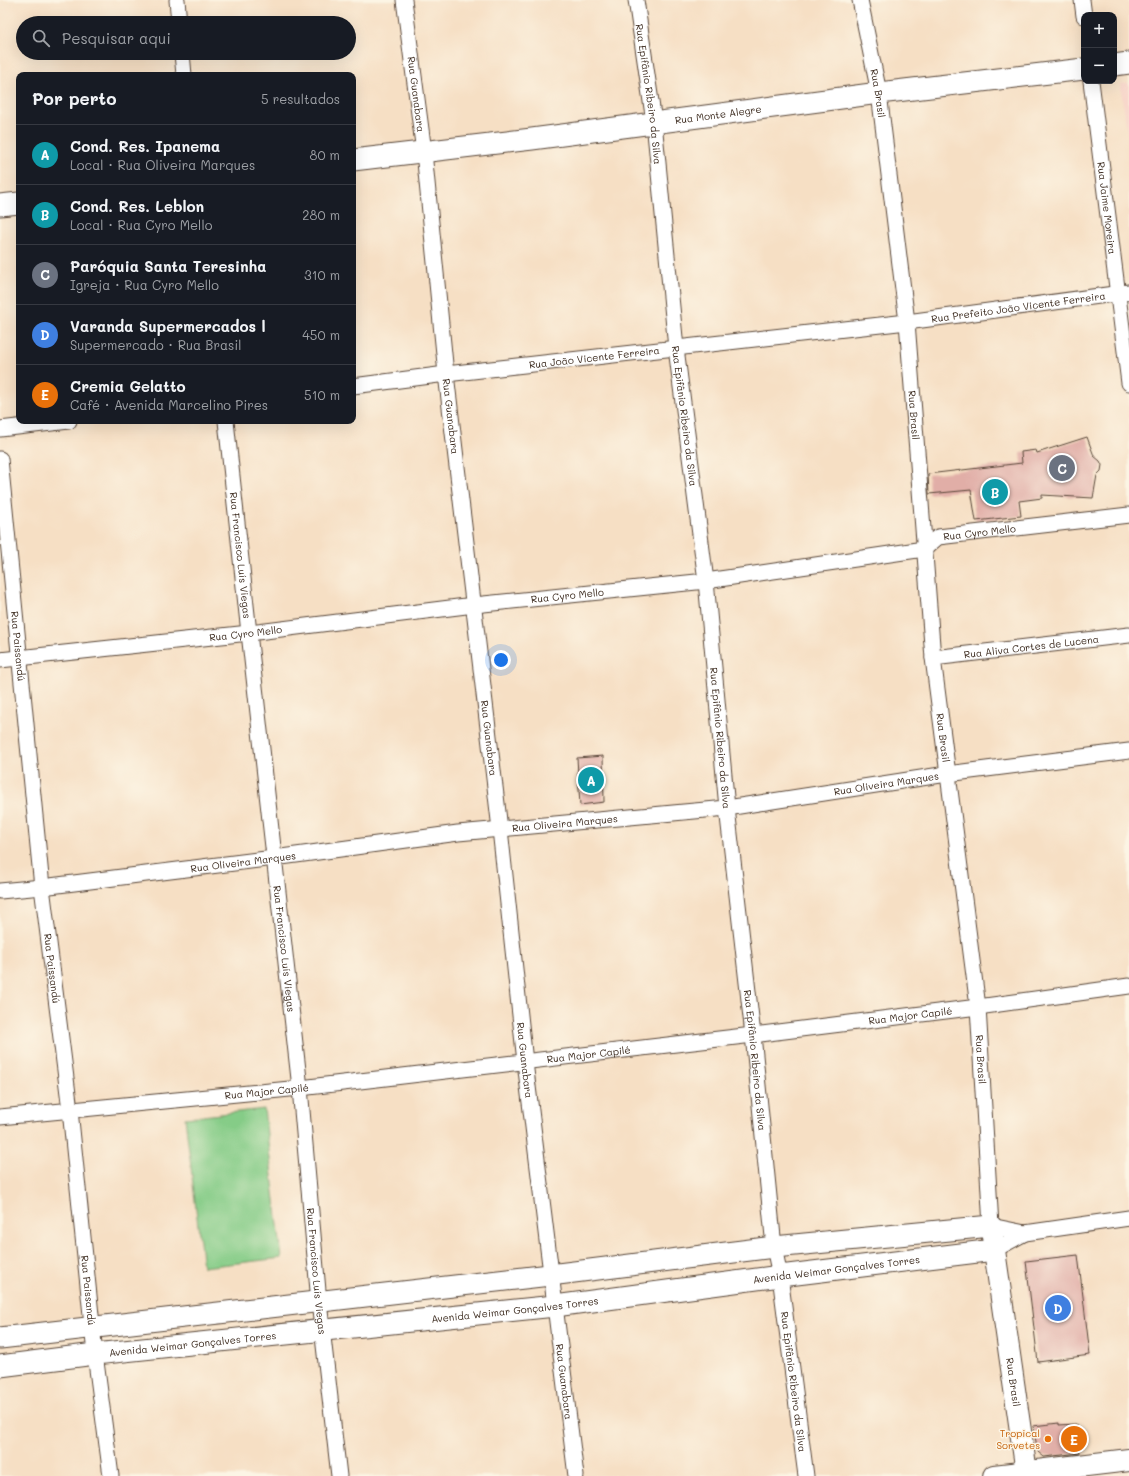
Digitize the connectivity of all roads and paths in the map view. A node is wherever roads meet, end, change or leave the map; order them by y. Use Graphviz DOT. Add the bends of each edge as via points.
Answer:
graph roads {
  1 [pos="178,0"];
  2 [pos="404,0"];
  3 [pos="636,0"];
  4 [pos="860,0"];
  5 [pos="1082,0"];
  6 [pos="1084,12"];
  7 [pos="179,16"];
  8 [pos="183,60"];
  9 [pos="1129,64"];
  10 [pos="1117,65"];
  11 [pos="1081,69"];
  12 [pos="184,72"];
  13 [pos="1091,84"];
  14 [pos="879,93"];
  15 [pos="654,122"];
  16 [pos="424,152"];
  17 [pos="356,160"];
  18 [pos="16,203"];
  19 [pos="0,205"];
  20 [pos="1123,293"];
  21 [pos="907,322"];
  22 [pos="676,348"];
  23 [pos="446,374"];
  24 [pos="1129,382"];
  25 [pos="356,386"];
  26 [pos="43,424"];
  27 [pos="226,424"];
  28 [pos="0,429"];
  29 [pos="0,460"];
  30 [pos="1129,515"];
  31 [pos="924,550"];
  32 [pos="706,580"];
  33 [pos="474,605"];
  34 [pos="248,633"];
  35 [pos="1129,635"];
  36 [pos="20,658"];
  37 [pos="933,658"];
  38 [pos="0,660"];
  39 [pos="1129,751"];
  40 [pos="947,774"];
  41 [pos="727,808"];
  42 [pos="500,828"];
  43 [pos="274,858"];
  44 [pos="42,887"];
  45 [pos="0,891"];
  46 [pos="1129,986"];
  47 [pos="978,1007"];
  48 [pos="753,1035"];
  49 [pos="525,1062"];
  50 [pos="300,1088"];
  51 [pos="70,1110"];
  52 [pos="0,1117"];
  53 [pos="1129,1218"];
  54 [pos="991,1226"];
  55 [pos="1025,1233"];
  56 [pos="774,1247"];
  57 [pos="994,1250"];
  58 [pos="550,1275"];
  59 [pos="780,1276"];
  60 [pos="319,1302"];
  61 [pos="555,1306"];
  62 [pos="92,1328"];
  63 [pos="323,1331"];
  64 [pos="0,1338"];
  65 [pos="95,1354"];
  66 [pos="0,1366"];
  67 [pos="1129,1460"];
  68 [pos="1027,1474"];
  69 [pos="111,1476"];
  70 [pos="339,1476"];
  71 [pos="576,1476"];
  72 [pos="806,1476"];
  73 [pos="994,1476"];
  1 -- 7 [label="street"];
  2 -- 16 [label="street, Rua Guanabara"];
  3 -- 15 [label="street, Rua Epifânio Ribeiro da Silva"];
  4 -- 14 [label="street, Rua Brasil"];
  5 -- 6 [label="street"];
  8 -- 12 [label="street"];
  9 -- 10 [label="main road"];
  11 -- 14 [label="main road, Rua Monte Alegre"];
  13 -- 20 [label="street, Rua Jaime Moreira"];
  14 -- 15 [label="main road, Rua Monte Alegre"];
  14 -- 21 [label="street, Rua Brasil"];
  15 -- 16 [label="main road, Rua Monte Alegre"];
  15 -- 22 [label="street, Rua Epifânio Ribeiro da Silva"];
  16 -- 17 [label="main road, Rua Monte Alegre"];
  16 -- 23 [label="street, Rua Guanabara"];
  18 -- 19 [label="main road"];
  20 -- 21 [label="street, Rua Prefeito João Vicente Ferreira"];
  20 -- 24 [label="street, Rua Jaime Moreira"];
  21 -- 22 [label="street, Rua João Vicente Ferreira"];
  21 -- 31 [label="street, Rua Brasil"];
  22 -- 23 [label="street, Rua João Vicente Ferreira"];
  22 -- 32 [label="street, Rua Epifânio Ribeiro da Silva"];
  23 -- 25 [label="street, Rua João Vicente Ferreira"];
  23 -- 33 [label="street, Rua Guanabara"];
  26 -- 28 [label="street"];
  27 -- 34 [label="street, Rua Francisco Luís Viegas"];
  29 -- 36 [label="street, Rua Paissandú"];
  30 -- 31 [label="street, Rua Cyro Mello" via="938,537"];
  31 -- 32 [label="street, Rua Cyro Mello"];
  31 -- 37 [label="street, Rua Brasil"];
  32 -- 33 [label="street, Rua Cyro Mello"];
  32 -- 41 [label="street, Rua Epifânio Ribeiro da Silva"];
  33 -- 34 [label="street, Rua Cyro Mello"];
  33 -- 42 [label="street, Rua Guanabara"];
  34 -- 36 [label="street, Rua Cyro Mello"];
  34 -- 43 [label="street, Rua Francisco Luís Viegas"];
  35 -- 37 [label="street, Rua Aliva Cortes de Lucena"];
  36 -- 38 [label="street, Rua Cyro Mello"];
  36 -- 44 [label="street, Rua Paissandú"];
  37 -- 40 [label="street, Rua Brasil"];
  39 -- 40 [label="street, Rua Oliveira Marques"];
  40 -- 41 [label="street, Rua Oliveira Marques"];
  40 -- 47 [label="street, Rua Brasil"];
  41 -- 42 [label="street, Rua Oliveira Marques"];
  41 -- 48 [label="street, Rua Epifânio Ribeiro da Silva"];
  42 -- 43 [label="street, Rua Oliveira Marques"];
  42 -- 49 [label="street, Rua Guanabara"];
  43 -- 44 [label="street, Rua Oliveira Marques"];
  43 -- 50 [label="street, Rua Francisco Luís Viegas"];
  44 -- 45 [label="street, Rua Oliveira Marques"];
  44 -- 51 [label="street, Rua Paissandú"];
  46 -- 47 [label="street, Rua Major Capilé"];
  47 -- 48 [label="street, Rua Major Capilé"];
  47 -- 54 [label="street, Rua Brasil"];
  48 -- 49 [label="street, Rua Major Capilé"];
  48 -- 56 [label="street, Rua Epifânio Ribeiro da Silva"];
  49 -- 50 [label="street, Rua Major Capilé"];
  49 -- 58 [label="street, Rua Guanabara"];
  50 -- 51 [label="street, Rua Major Capilé"];
  50 -- 60 [label="street, Rua Francisco Luís Viegas"];
  51 -- 52 [label="street, Rua Major Capilé"];
  51 -- 62 [label="street, Rua Paissandú"];
  53 -- 55 [label="street, Avenida Weimar Gonçalves Torres"];
  54 -- 55 [label="street, Avenida Weimar Gonçalves Torres"];
  54 -- 56 [label="main road, Avenida Weimar Gonçalves Torres"];
  54 -- 57 [label="main road, Rua Brasil"];
  55 -- 57 [label="street, Avenida Weimar Gonçalves Torres"];
  56 -- 58 [label="main road, Avenida Weimar Gonçalves Torres"];
  56 -- 59 [label="street, Rua Epifânio Ribeiro da Silva"];
  57 -- 59 [label="main road, Avenida Weimar Gonçalves Torres"];
  57 -- 68 [label="main road, Rua Brasil"];
  58 -- 60 [label="main road, Avenida Weimar Gonçalves Torres"];
  58 -- 61 [label="street, Rua Guanabara"];
  59 -- 61 [label="main road, Avenida Weimar Gonçalves Torres"];
  59 -- 72 [label="street, Rua Epifânio Ribeiro da Silva"];
  60 -- 62 [label="main road, Avenida Weimar Gonçalves Torres"];
  60 -- 63 [label="street, Rua Francisco Luís Viegas"];
  61 -- 63 [label="main road, Avenida Weimar Gonçalves Torres"];
  61 -- 71 [label="street, Rua Guanabara"];
  62 -- 64 [label="main road, Avenida Weimar Gonçalves Torres"];
  62 -- 65 [label="street, Rua Paissandú"];
  63 -- 65 [label="main road, Avenida Weimar Gonçalves Torres"];
  63 -- 70 [label="street, Rua Francisco Luís Viegas"];
  65 -- 66 [label="main road, Avenida Weimar Gonçalves Torres"];
  65 -- 69 [label="street, Rua Paissandú"];
  67 -- 68 [label="main road"];
  68 -- 73 [label="main road"];
}
